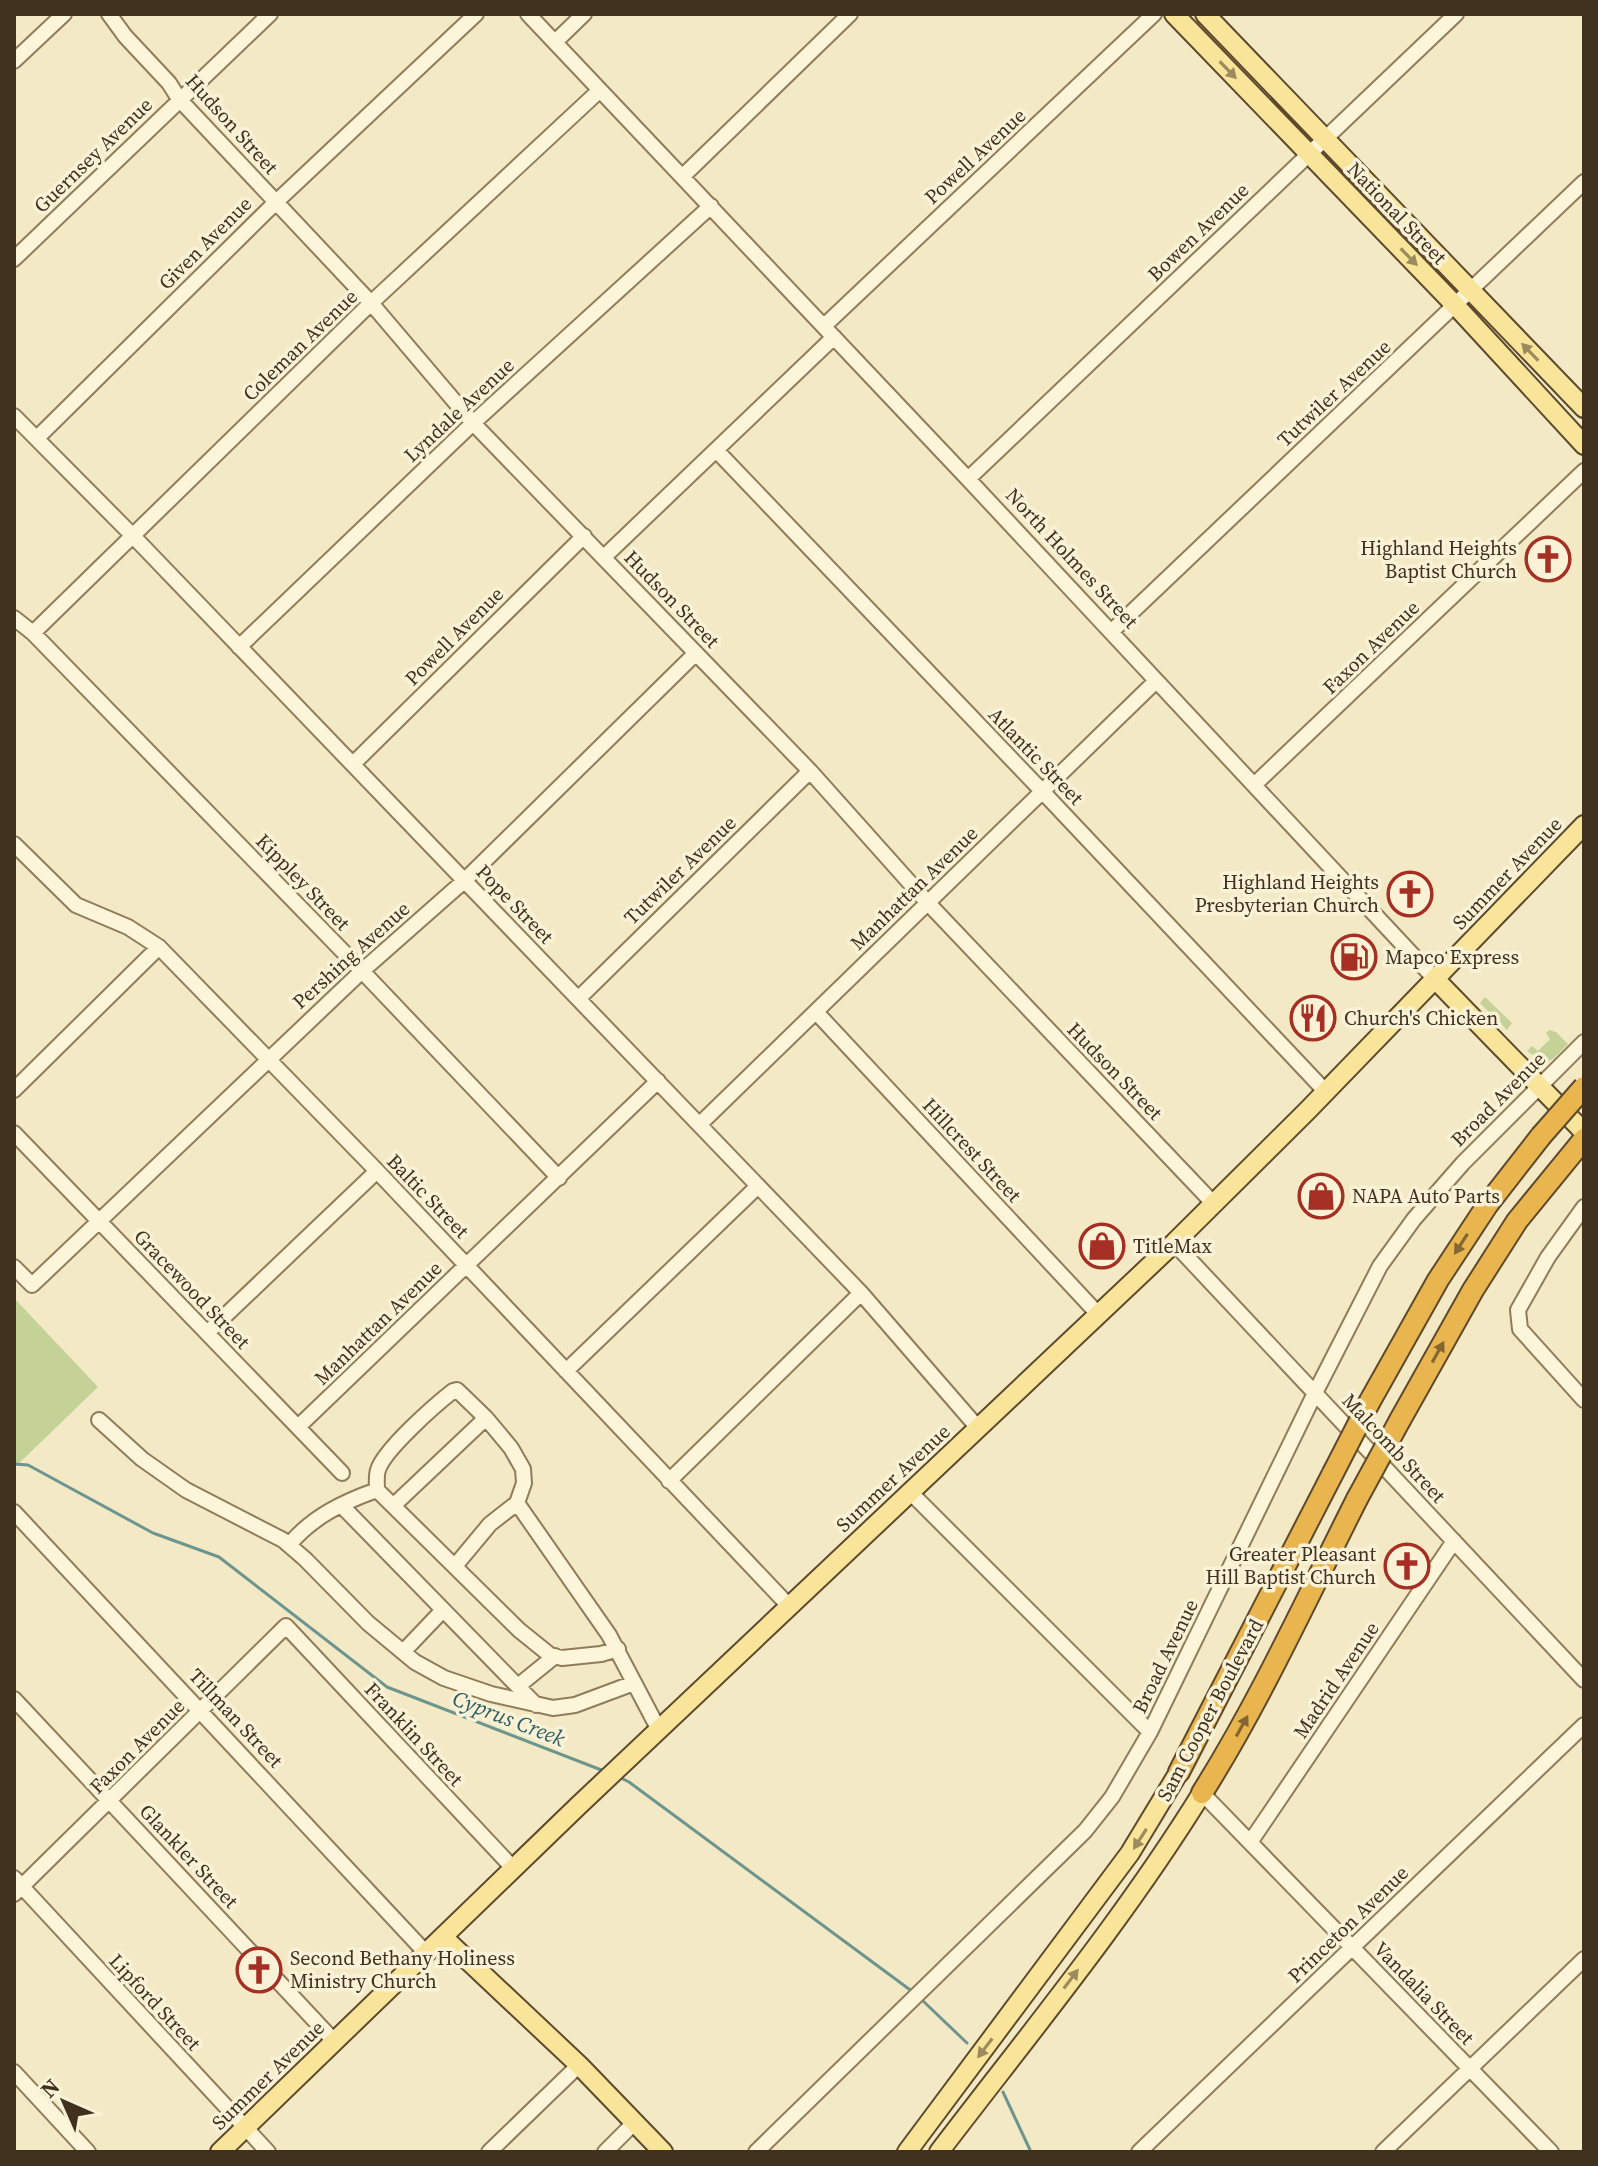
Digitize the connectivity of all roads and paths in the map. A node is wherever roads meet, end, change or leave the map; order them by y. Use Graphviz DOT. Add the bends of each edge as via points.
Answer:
graph roads {
  1 [pos="64,14"];
  2 [pos="109,14"];
  3 [pos="270,14"];
  4 [pos="476,14"];
  5 [pos="528,14"];
  6 [pos="584,14"];
  7 [pos="850,14"];
  8 [pos="1154,14"];
  9 [pos="1174,14"];
  10 [pos="1205,14"];
  11 [pos="1456,14"];
  12 [pos="555,42"];
  13 [pos="14,61"];
  14 [pos="600,90"];
  15 [pos="179,99"];
  16 [pos="1325,138"];
  17 [pos="1309,154"];
  18 [pos="683,176"];
  19 [pos="1584,182"];
  20 [pos="276,202"];
  21 [pos="711,206"];
  22 [pos="14,259"];
  23 [pos="1471,290"];
  24 [pos="371,303"];
  25 [pos="1455,305"];
  26 [pos="829,332"];
  27 [pos="1584,408"];
  28 [pos="14,416"];
  29 [pos="473,423"];
  30 [pos="37,438"];
  31 [pos="1584,445"];
  32 [pos="716,450"];
  33 [pos="1584,471"];
  34 [pos="968,479"];
  35 [pos="133,536"];
  36 [pos="584,536"];
  37 [pos="604,557"];
  38 [pos="14,618"];
  39 [pos="1111,632"];
  40 [pos="33,633"];
  41 [pos="239,647"];
  42 [pos="696,653"];
  43 [pos="1156,681"];
  44 [pos="353,764"];
  45 [pos="810,771"];
  46 [pos="1254,785"];
  47 [pos="1042,791"];
  48 [pos="1584,825"];
  49 [pos="14,844"];
  50 [pos="464,881"];
  51 [pos="927,902"];
  52 [pos="159,947"];
  53 [pos="362,971"];
  54 [pos="1435,979"];
  55 [pos="579,998"];
  56 [pos="816,1012"];
  57 [pos="1584,1042"];
  58 [pos="267,1060"];
  59 [pos="658,1081"];
  60 [pos="1540,1086"];
  61 [pos="1584,1087"];
  62 [pos="14,1090"];
  63 [pos="1326,1092"];
  64 [pos="700,1124"];
  65 [pos="1584,1132"];
  66 [pos="14,1133"];
  67 [pos="1584,1139"];
  68 [pos="377,1171"];
  69 [pos="559,1178"];
  70 [pos="758,1186"];
  71 [pos="1214,1204"];
  72 [pos="1584,1207"];
  73 [pos="99,1223"];
  74 [pos="1174,1243"];
  75 [pos="467,1266"];
  76 [pos="14,1267"];
  77 [pos="861,1293"];
  78 [pos="1098,1314"];
  79 [pos="207,1333"];
  80 [pos="566,1371"];
  81 [pos="1315,1393"];
  82 [pos="1584,1400"];
  83 [pos="486,1418"];
  84 [pos="99,1420"];
  85 [pos="298,1427"];
  86 [pos="978,1428"];
  87 [pos="342,1473"];
  88 [pos="669,1481"];
  89 [pos="377,1490"];
  90 [pos="910,1492"];
  91 [pos="517,1503"];
  92 [pos="341,1505"];
  93 [pos="394,1505"];
  94 [pos="14,1512"];
  95 [pos="1454,1541"];
  96 [pos="289,1545"];
  97 [pos="455,1566"];
  98 [pos="789,1606"];
  99 [pos="443,1610"];
  100 [pos="286,1626"];
  101 [pos="618,1649"];
  102 [pos="403,1652"];
  103 [pos="555,1656"];
  104 [pos="1584,1680"];
  105 [pos="634,1683"];
  106 [pos="518,1686"];
  107 [pos="14,1699"];
  108 [pos="537,1705"];
  109 [pos="201,1712"];
  110 [pos="1584,1725"];
  111 [pos="659,1730"];
  112 [pos="1150,1732"];
  113 [pos="1179,1772"];
  114 [pos="1202,1793"];
  115 [pos="110,1801"];
  116 [pos="1251,1841"];
  117 [pos="513,1868"];
  118 [pos="17,1886"];
  119 [pos="443,1937"];
  120 [pos="1352,1947"];
  121 [pos="426,1953"];
  122 [pos="1584,1959"];
  123 [pos="334,2041"];
  124 [pos="579,2065"];
  125 [pos="1469,2068"];
  126 [pos="14,2072"];
  127 [pos="635,2122"];
  128 [pos="245,2128"];
  129 [pos="88,2152"];
  130 [pos="220,2152"];
  131 [pos="268,2152"];
  132 [pos="489,2152"];
  133 [pos="605,2152"];
  134 [pos="663,2152"];
  135 [pos="756,2152"];
  136 [pos="907,2152"];
  137 [pos="939,2152"];
  138 [pos="1139,2152"];
  139 [pos="1383,2152"];
  140 [pos="1551,2152"];
  1 -- 13 [label="street"];
  2 -- 15 [label="street, Hudson Street"];
  3 -- 15 [label="street, Guernsey Avenue"];
  4 -- 20 [label="street, Given Avenue"];
  5 -- 12 [label="street, North Holmes Street"];
  6 -- 12 [label="street"];
  7 -- 18 [label="street"];
  8 -- 26 [label="street, Powell Avenue"];
  9 -- 17 [label="main road, National Street, one-way"];
  10 -- 16 [label="main road, National Street"];
  11 -- 16 [label="street, Bowen Avenue"];
  12 -- 14 [label="street, North Holmes Street"];
  14 -- 18 [label="street, North Holmes Street"];
  14 -- 24 [label="street, Coleman Avenue"];
  15 -- 20 [label="street, Hudson Street"];
  15 -- 22 [label="street, Guernsey Avenue"];
  16 -- 17 [label="street, Bowen Avenue"];
  16 -- 23 [label="main road, National Street"];
  17 -- 25 [label="main road, National Street, one-way"];
  17 -- 34 [label="street, Bowen Avenue"];
  18 -- 21 [label="street, North Holmes Street"];
  19 -- 23 [label="street, Tutwiler Avenue"];
  20 -- 24 [label="street, Hudson Street"];
  20 -- 30 [label="street, Given Avenue"];
  21 -- 26 [label="street, North Holmes Street"];
  21 -- 29 [label="street, Lyndale Avenue"];
  23 -- 25 [label="street, Tutwiler Avenue"];
  27 -- 23 [label="main road, National Street, one-way"];
  24 -- 29 [label="street, Hudson Street"];
  24 -- 35 [label="street, Coleman Avenue"];
  25 -- 31 [label="main road, National Street"];
  25 -- 39 [label="street, Tutwiler Avenue"];
  26 -- 32 [label="street, Powell Avenue"];
  26 -- 34 [label="street, North Holmes Street"];
  28 -- 30 [label="street, Pope Street"];
  29 -- 36 [label="street, Hudson Street"];
  29 -- 41 [label="street, Lyndale Avenue"];
  30 -- 35 [label="street, Pope Street"];
  32 -- 37 [label="street, Powell Avenue"];
  32 -- 47 [label="street, Atlantic Street"];
  33 -- 46 [label="street, Faxon Avenue"];
  34 -- 39 [label="street, North Holmes Street"];
  35 -- 40 [label="street, Coleman Avenue"];
  35 -- 41 [label="street, Pope Street"];
  36 -- 37 [label="street, Hudson Street"];
  36 -- 44 [label="street, Powell Avenue"];
  37 -- 42 [label="street, Hudson Street"];
  38 -- 40 [label="street, Kippley Street"];
  39 -- 43 [label="street, North Holmes Street"];
  40 -- 53 [label="street, Kippley Street"];
  41 -- 44 [label="street, Pope Street"];
  42 -- 45 [label="street, Hudson Street"];
  42 -- 50 [label="street, Pershing Avenue"];
  43 -- 46 [label="street, North Holmes Street"];
  43 -- 47 [label="street, Manhattan Avenue"];
  44 -- 50 [label="street, Pope Street"];
  45 -- 51 [label="street, Hudson Street"];
  45 -- 55 [label="street, Tutwiler Avenue"];
  46 -- 54 [label="street, North Holmes Street"];
  47 -- 51 [label="street, Manhattan Avenue"];
  47 -- 63 [label="street, Atlantic Street"];
  48 -- 54 [label="main road, Summer Avenue"];
  49 -- 52 [label="street, Baltic Street" via="76,905"];
  50 -- 53 [label="street, Pershing Avenue"];
  50 -- 55 [label="street, Pope Street"];
  51 -- 56 [label="street, Manhattan Avenue"];
  51 -- 71 [label="street, Hudson Street"];
  52 -- 58 [label="street, Baltic Street"];
  52 -- 62 [label="street"];
  53 -- 58 [label="street, Pershing Avenue"];
  53 -- 69 [label="street, Kippley Street"];
  54 -- 60 [label="main road, North Holmes Street"];
  54 -- 63 [label="main road, Summer Avenue"];
  55 -- 59 [label="street, Pope Street"];
  56 -- 64 [label="street, Manhattan Avenue"];
  56 -- 78 [label="street, Hillcrest Street"];
  57 -- 60 [label="street, Broad Avenue"];
  58 -- 68 [label="street, Baltic Street"];
  58 -- 73 [label="street, Pershing Avenue"];
  59 -- 64 [label="street, Pope Street"];
  59 -- 69 [label="street, Manhattan Avenue"];
  60 -- 65 [label="main road, North Holmes Street"];
  60 -- 81 [label="street, Broad Avenue" via="1414,1219 1380,1266"];
  61 -- 113 [label="highway, Sam Cooper Boulevard, one-way, bridge" via="1488,1204 1438,1280"];
  63 -- 71 [label="main road, Summer Avenue"];
  64 -- 70 [label="street, Pope Street"];
  66 -- 73 [label="street, Gracewood Street"];
  114 -- 67 [label="highway, Sam Cooper Boulevard, one-way, bridge" via="1473,1290 1517,1221"];
  68 -- 75 [label="street, Baltic Street"];
  68 -- 79 [label="street"];
  69 -- 75 [label="street, Manhattan Avenue"];
  70 -- 77 [label="street, Pope Street"];
  70 -- 80 [label="street"];
  71 -- 74 [label="main road, Summer Avenue"];
  72 -- 82 [label="street" via="1518,1310 1520,1329"];
  73 -- 76 [label="street, Pershing Avenue" via="32,1285"];
  73 -- 79 [label="street, Gracewood Street"];
  74 -- 78 [label="main road, Summer Avenue"];
  74 -- 81 [label="street, Malcomb Street"];
  75 -- 80 [label="street, Baltic Street"];
  75 -- 85 [label="street, Manhattan Avenue"];
  77 -- 86 [label="street, Pope Street"];
  77 -- 88 [label="street"];
  78 -- 86 [label="main road, Summer Avenue"];
  79 -- 85 [label="street, Gracewood Street"];
  80 -- 88 [label="street, Baltic Street"];
  81 -- 95 [label="street, Malcomb Street"];
  81 -- 112 [label="street, Broad Avenue"];
  83 -- 89 [label="street" via="453,1391 385,1457"];
  83 -- 91 [label="street" via="523,1469"];
  83 -- 93 [label="street"];
  84 -- 96 [label="street" via="186,1490"];
  85 -- 87 [label="street, Gracewood Street"];
  86 -- 90 [label="main road, Summer Avenue"];
  88 -- 98 [label="street, Baltic Street"];
  89 -- 92 [label="street"];
  89 -- 93 [label="street"];
  90 -- 98 [label="main road, Summer Avenue"];
  90 -- 112 [label="street"];
  91 -- 97 [label="street" via="490,1524"];
  91 -- 101 [label="street"];
  92 -- 96 [label="street" via="304,1528"];
  92 -- 99 [label="street"];
  93 -- 97 [label="street"];
  94 -- 109 [label="street, Tillman Street"];
  95 -- 104 [label="street, Malcomb Street"];
  95 -- 116 [label="street, Madrid Avenue"];
  96 -- 102 [label="street"];
  97 -- 103 [label="street" via="519,1630"];
  98 -- 111 [label="main road, Summer Avenue"];
  99 -- 102 [label="street"];
  99 -- 106 [label="street"];
  100 -- 109 [label="street, Faxon Avenue"];
  100 -- 117 [label="street, Franklin Street"];
  101 -- 103 [label="street"];
  101 -- 105 [label="street"];
  102 -- 108 [label="street" via="444,1678"];
  103 -- 106 [label="street"];
  105 -- 108 [label="street" via="575,1705"];
  105 -- 111 [label="street"];
  106 -- 108 [label="street"];
  107 -- 115 [label="street, Glankler Street"];
  109 -- 115 [label="street, Faxon Avenue"];
  109 -- 121 [label="street, Tillman Street"];
  110 -- 120 [label="street, Princeton Avenue"];
  111 -- 117 [label="main road, Summer Avenue"];
  112 -- 135 [label="street, Broad Avenue" via="1085,1831"];
  113 -- 136 [label="main road, Sam Cooper Boulevard, one-way" via="1130,1853"];
  114 -- 116 [label="street, Vandalia Street"];
  137 -- 114 [label="main road, Sam Cooper Boulevard, one-way" via="1099,1943"];
  115 -- 118 [label="street, Faxon Avenue"];
  115 -- 123 [label="street, Glankler Street"];
  116 -- 120 [label="street, Vandalia Street"];
  117 -- 119 [label="main road, Summer Avenue"];
  118 -- 128 [label="street, Lipford Street"];
  119 -- 121 [label="main road, Summer Avenue"];
  119 -- 124 [label="main road"];
  120 -- 125 [label="street, Vandalia Street"];
  120 -- 138 [label="street, Princeton Avenue"];
  121 -- 123 [label="main road, Summer Avenue"];
  122 -- 125 [label="street"];
  123 -- 128 [label="main road, Summer Avenue"];
  124 -- 127 [label="main road"];
  124 -- 132 [label="street"];
  125 -- 139 [label="street"];
  125 -- 140 [label="street, Vandalia Street"];
  126 -- 129 [label="street"];
  127 -- 133 [label="street"];
  127 -- 134 [label="main road"];
  128 -- 130 [label="main road, Summer Avenue"];
  128 -- 131 [label="street, Lipford Street"];
}
